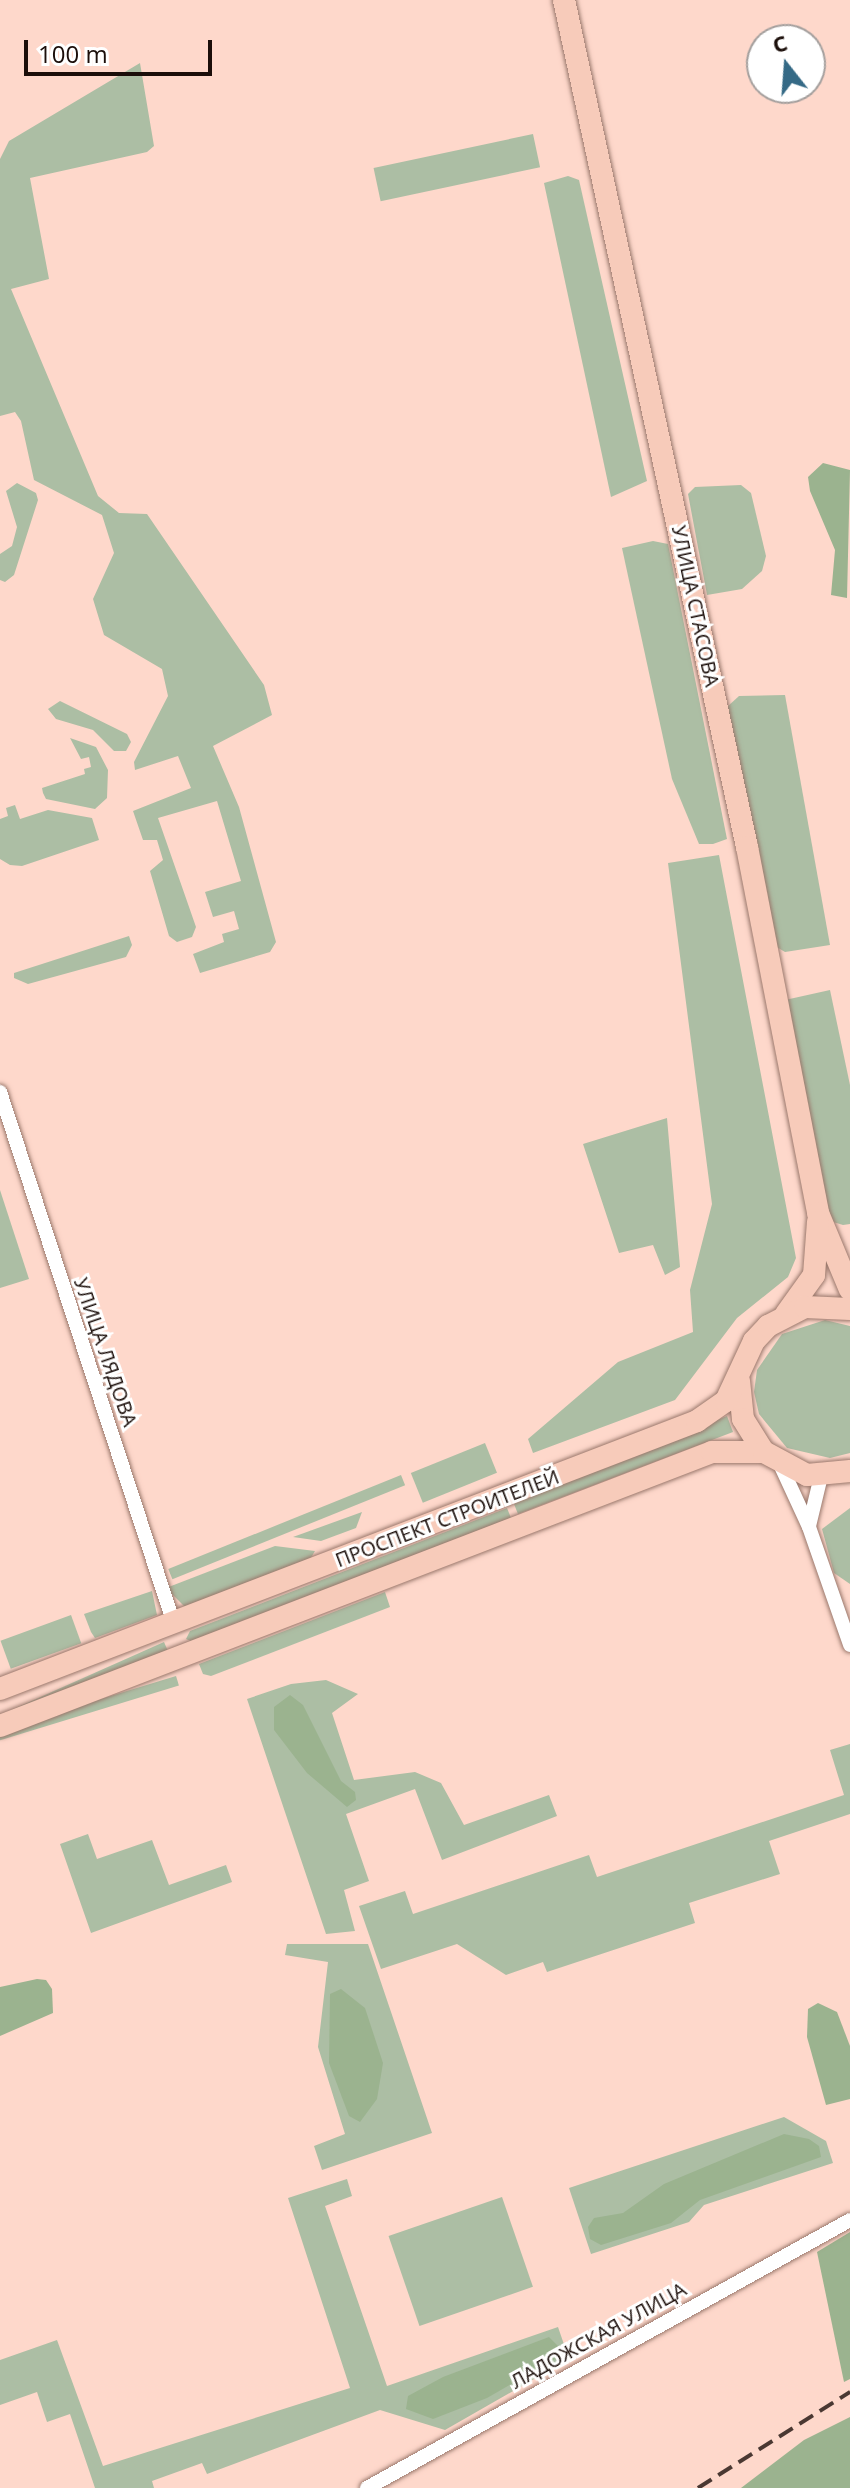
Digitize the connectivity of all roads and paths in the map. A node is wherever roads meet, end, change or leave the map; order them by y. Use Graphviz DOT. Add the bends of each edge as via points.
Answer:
graph roads {
  1 [pos="564,0"];
  2 [pos="0,1092"];
  3 [pos="818,1213"];
  4 [pos="850,1290"];
  5 [pos="850,1309"];
  6 [pos="786,1314"];
  7 [pos="739,1379"];
  8 [pos="772,1458"];
  9 [pos="850,1471"];
  10 [pos="821,1476"];
  11 [pos="809,1527"];
  12 [pos="174,1624"];
  13 [pos="850,1645"];
  14 [pos="0,1689"];
  15 [pos="0,1726"];
  16 [pos="850,2220"];
  17 [pos="367,2488"];
  1 -- 3 [label="main road, УЛИЦА СТАСОВА" via="747,847"];
  2 -- 12 [label="street, УЛИЦА ЛЯДОВА"];
  3 -- 4 [label="main road, УЛИЦА СТАСОВА"];
  3 -- 6 [label="main road, УЛИЦА СТАСОВА" via="814,1275"];
  5 -- 6 [label="main road, ПРОСПЕКТ СТРОИТЕЛЕЙ" via="817,1306"];
  6 -- 7 [label="main road, ПРОСПЕКТ СТРОИТЕЛЕЙ" via="754,1341"];
  7 -- 8 [label="main road" via="743,1419"];
  7 -- 12 [label="main road, ПРОСПЕКТ СТРОИТЕЛЕЙ" via="726,1401 697,1421"];
  8 -- 10 [label="main road, ПРОСПЕКТ СТРОИТЕЛЕЙ"];
  8 -- 11 [label="street"];
  8 -- 15 [label="main road, ПРОСПЕКТ СТРОИТЕЛЕЙ" via="712,1452"];
  9 -- 10 [label="main road, ПРОСПЕКТ СТРОИТЕЛЕЙ"];
  10 -- 11 [label="street"];
  11 -- 13 [label="street"];
  12 -- 14 [label="main road, ПРОСПЕКТ СТРОИТЕЛЕЙ"];
  16 -- 17 [label="street, ЛАДОЖСКАЯ УЛИЦА"];
}
